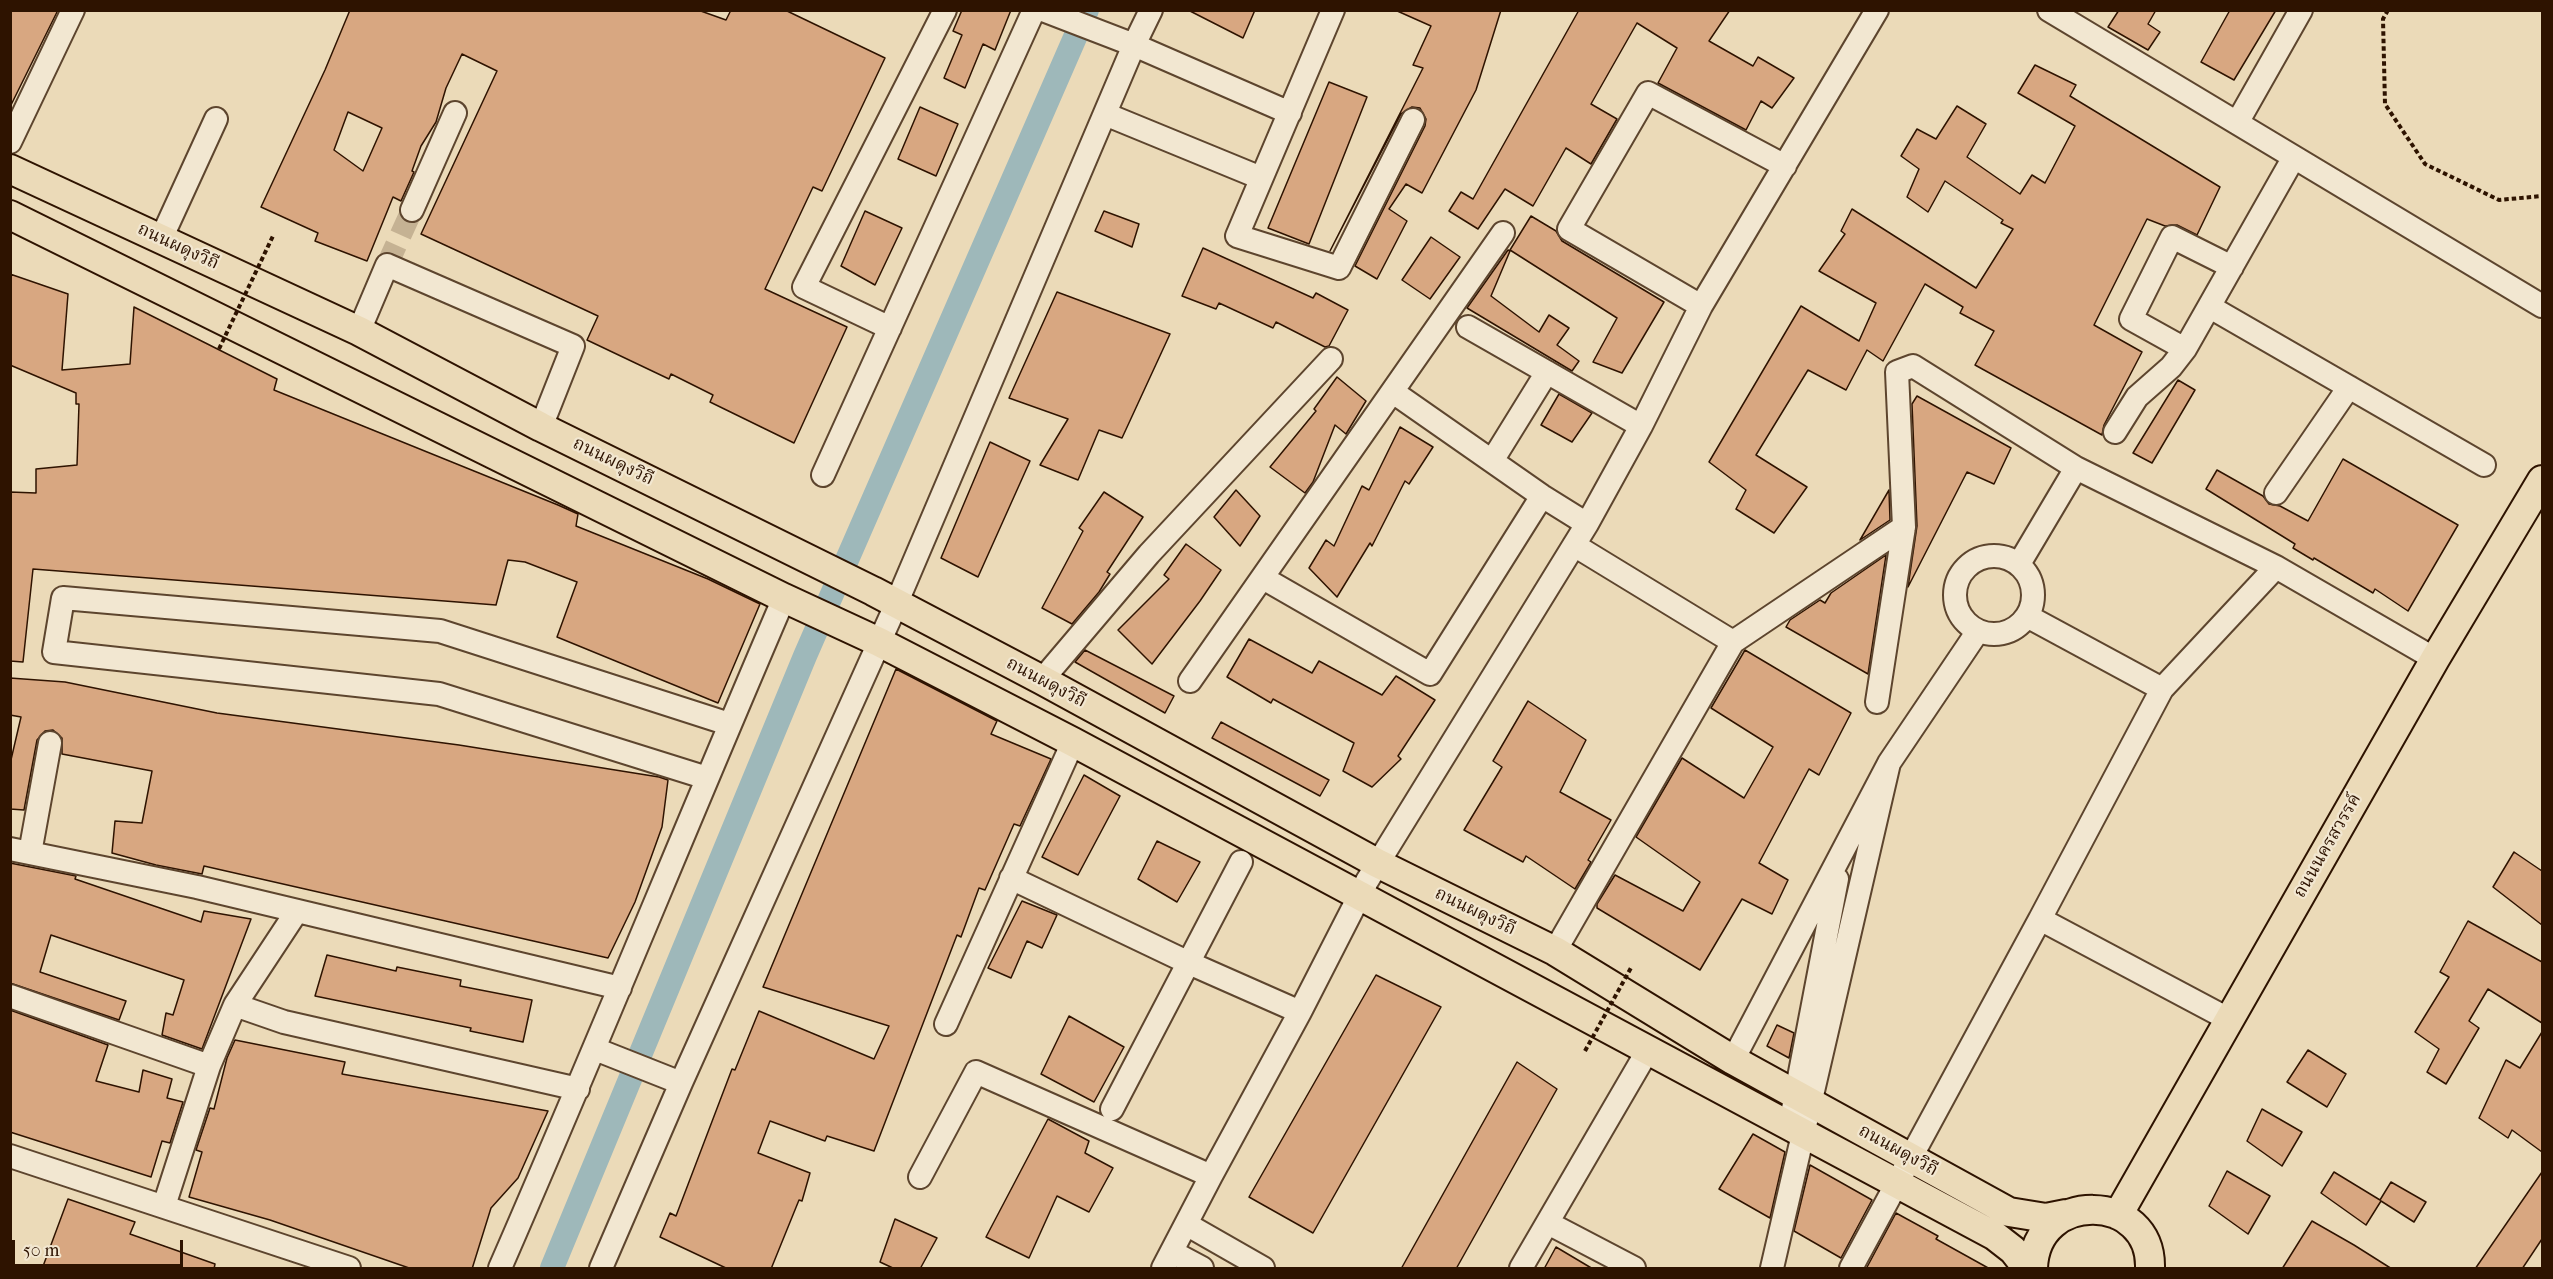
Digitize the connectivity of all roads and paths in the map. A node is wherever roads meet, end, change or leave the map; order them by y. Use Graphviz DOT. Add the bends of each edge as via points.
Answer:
graph roads {
  1 [pos="73,10"];
  2 [pos="945,10"];
  3 [pos="1151,10"];
  4 [pos="1333,10"];
  5 [pos="1877,10"];
  6 [pos="2049,10"];
  7 [pos="2301,10"];
  8 [pos="2388,10"];
  9 [pos="1041,11"];
  10 [pos="1124,42"];
  11 [pos="1290,112"];
  12 [pos="455,113"];
  13 [pos="1105,114"];
  14 [pos="216,119"];
  15 [pos="1413,120"];
  16 [pos="2237,123"];
  17 [pos="10,142"];
  18 [pos="2294,157"];
  19 [pos="1785,166"];
  20 [pos="10,169"];
  21 [pos="1261,178"];
  22 [pos="2542,196"];
  23 [pos="412,210"];
  24 [pos="10,215"];
  25 [pos="1503,233"];
  26 [pos="273,236"];
  27 [pos="161,239"];
  28 [pos="2232,267"];
  29 [pos="1701,306"];
  30 [pos="2542,306"];
  31 [pos="2210,307"];
  32 [pos="1468,327"];
  33 [pos="890,328"];
  34 [pos="359,331"];
  35 [pos="219,348"];
  36 [pos="2185,349"];
  37 [pos="1331,359"];
  38 [pos="1548,372"];
  39 [pos="2349,387"];
  40 [pos="1393,392"];
  41 [pos="1641,426"];
  42 [pos="541,427"];
  43 [pos="2115,432"];
  44 [pos="1492,461"];
  45 [pos="2484,465"];
  46 [pos="2076,468"];
  47 [pos="824,474"];
  48 [pos="2542,480"];
  49 [pos="2276,493"];
  50 [pos="1542,496"];
  51 [pos="1587,524"];
  52 [pos="1904,527"];
  53 [pos="1574,545"];
  54 [pos="2019,564"];
  55 [pos="2276,567"];
  56 [pos="1263,578"];
  57 [pos="884,597"];
  58 [pos="796,603"];
  59 [pos="2027,616"];
  60 [pos="1978,631"];
  61 [pos="867,636"];
  62 [pos="1733,642"];
  63 [pos="2434,660"];
  64 [pos="1042,680"];
  65 [pos="1190,681"];
  66 [pos="2162,689"];
  67 [pos="1877,702"];
  68 [pos="729,724"];
  69 [pos="1073,742"];
  70 [pos="50,743"];
  71 [pos="1888,763"];
  72 [pos="707,778"];
  73 [pos="20,851"];
  74 [pos="1841,857"];
  75 [pos="1241,862"];
  76 [pos="1377,863"];
  77 [pos="1011,878"];
  78 [pos="1359,896"];
  79 [pos="297,911"];
  80 [pos="2040,919"];
  81 [pos="1555,951"];
  82 [pos="1189,963"];
  83 [pos="1632,966"];
  84 [pos="620,988"];
  85 [pos="10,996"];
  86 [pos="235,1005"];
  87 [pos="1300,1012"];
  88 [pos="2230,1020"];
  89 [pos="946,1024"];
  90 [pos="595,1049"];
  91 [pos="1648,1050"];
  92 [pos="1585,1051"];
  93 [pos="1733,1060"];
  94 [pos="209,1065"];
  95 [pos="681,1083"];
  96 [pos="578,1089"];
  97 [pos="1112,1109"];
  98 [pos="10,1156"];
  99 [pos="1211,1176"];
  100 [pos="920,1177"];
  101 [pos="164,1206"];
  102 [pos="2066,1215"];
  103 [pos="2118,1215"];
  104 [pos="1548,1223"];
  105 [pos="1186,1224"];
  106 [pos="1168,1260"];
  107 [pos="349,1269"];
  108 [pos="501,1269"];
  109 [pos="602,1269"];
  110 [pos="1202,1269"];
  111 [pos="1263,1269"];
  112 [pos="1521,1269"];
  113 [pos="1634,1269"];
  114 [pos="1762,1269"];
  115 [pos="1772,1269"];
  116 [pos="1851,1269"];
  117 [pos="2027,1269"];
  118 [pos="2033,1269"];
  119 [pos="2150,1269"];
  1 -- 17 [label="street"];
  2 -- 33 [label="street" via="804,287"];
  3 -- 10 [label="street"];
  4 -- 11 [label="street"];
  5 -- 19 [label="street"];
  6 -- 16 [label="street"];
  7 -- 16 [label="street"];
  8 -- 22 [label="path" via="2384,19 2385,104 2424,164 2499,200"];
  9 -- 10 [label="street"];
  9 -- 33 [label="street"];
  10 -- 11 [label="street"];
  10 -- 13 [label="street"];
  11 -- 21 [label="street"];
  12 -- 23 [label="street"];
  13 -- 21 [label="street"];
  13 -- 57 [label="street"];
  14 -- 27 [label="street"];
  15 -- 21 [label="street" via="1340,268 1237,236"];
  16 -- 18 [label="street"];
  18 -- 28 [label="street"];
  18 -- 30 [label="street"];
  19 -- 29 [label="street"];
  19 -- 29 [label="street" via="1648,93 1569,229"];
  20 -- 27 [label="main road, ถนนผดุงวิถี"];
  24 -- 58 [label="main road, ถนนผดุงวิถี"];
  25 -- 40 [label="street"];
  26 -- 35 [label="path, bridge"];
  27 -- 34 [label="main road, ถนนผดุงวิถี"];
  28 -- 31 [label="street"];
  28 -- 36 [label="street" via="2172,237 2131,319"];
  29 -- 41 [label="street"];
  31 -- 36 [label="street"];
  31 -- 39 [label="street"];
  32 -- 38 [label="street"];
  33 -- 47 [label="street"];
  34 -- 42 [label="main road, ถนนผดุงวิถี"];
  34 -- 42 [label="street" via="387,265 573,346"];
  36 -- 43 [label="street" via="2137,398"];
  37 -- 64 [label="street" via="1149,554"];
  38 -- 41 [label="street"];
  38 -- 44 [label="street"];
  39 -- 45 [label="street"];
  39 -- 49 [label="street"];
  40 -- 44 [label="street"];
  40 -- 56 [label="street"];
  41 -- 51 [label="street"];
  42 -- 57 [label="main road, ถนนผดุงวิถี"];
  44 -- 50 [label="street"];
  46 -- 52 [label="street" via="1913,366 1897,372"];
  46 -- 54 [label="street"];
  46 -- 55 [label="street"];
  48 -- 63 [label="main road, ถนนนครสวรรค์"];
  50 -- 51 [label="street"];
  50 -- 56 [label="street" via="1430,674"];
  51 -- 53 [label="street"];
  52 -- 62 [label="street"];
  52 -- 67 [label="street"];
  53 -- 62 [label="street"];
  53 -- 76 [label="street"];
  54 -- 59 [label="street" via="2033,594"];
  54 -- 60 [label="street" via="1988,555 1960,574 1956,606"];
  55 -- 63 [label="street"];
  55 -- 66 [label="street"];
  56 -- 65 [label="street"];
  57 -- 61 [label="street"];
  57 -- 64 [label="main road, ถนนผดุงวิถี"];
  58 -- 61 [label="main road, ถนนผดุงวิถี"];
  58 -- 68 [label="street"];
  59 -- 60 [label="street" via="2011,630"];
  59 -- 66 [label="street"];
  60 -- 71 [label="street"];
  61 -- 69 [label="main road, ถนนผดุงวิถี"];
  61 -- 95 [label="street"];
  62 -- 81 [label="street"];
  63 -- 88 [label="main road, ถนนนครสวรรค์"];
  64 -- 76 [label="main road, ถนนผดุงวิถี"];
  66 -- 80 [label="street"];
  68 -- 72 [label="street"];
  68 -- 72 [label="street" via="440,631 63,598 54,652 440,694"];
  69 -- 77 [label="street"];
  69 -- 78 [label="main road, ถนนผดุงวิถี"];
  70 -- 73 [label="street"];
  71 -- 74 [label="street"];
  71 -- 115 [label="street"];
  72 -- 84 [label="street"];
  73 -- 79 [label="street"];
  74 -- 93 [label="street"];
  74 -- 114 [label="street"];
  75 -- 82 [label="street"];
  76 -- 78 [label="street"];
  76 -- 81 [label="main road, ถนนผดุงวิถี"];
  77 -- 82 [label="street"];
  77 -- 89 [label="street"];
  78 -- 87 [label="street"];
  78 -- 91 [label="main road, ถนนผดุงวิถี"];
  79 -- 84 [label="street"];
  79 -- 86 [label="street"];
  80 -- 88 [label="street"];
  80 -- 116 [label="street"];
  81 -- 93 [label="main road, ถนนผดุงวิถี"];
  82 -- 87 [label="street"];
  82 -- 97 [label="street"];
  83 -- 92 [label="path, bridge"];
  84 -- 90 [label="street"];
  85 -- 94 [label="street"];
  86 -- 94 [label="street"];
  86 -- 96 [label="street" via="284,1022"];
  87 -- 99 [label="street"];
  88 -- 103 [label="main road, ถนนนครสวรรค์"];
  90 -- 95 [label="street"];
  90 -- 96 [label="street"];
  91 -- 104 [label="street"];
  91 -- 117 [label="main road, ถนนผดุงวิถี" via="1995,1236 2013,1250"];
  93 -- 102 [label="main road, ถนนผดุงวิถี" via="2008,1212 2046,1218"];
  94 -- 101 [label="street"];
  95 -- 109 [label="street"];
  96 -- 108 [label="street"];
  98 -- 101 [label="street"];
  99 -- 100 [label="street" via="976,1072"];
  99 -- 105 [label="street"];
  101 -- 107 [label="street"];
  102 -- 103 [label="main road, ถนนผดุงวิถี" via="2083,1209 2101,1209"];
  102 -- 118 [label="main road" via="2051,1225 2040,1240"];
  103 -- 119 [label="main road" via="2140,1234"];
  104 -- 112 [label="street"];
  104 -- 113 [label="street"];
  105 -- 106 [label="street"];
  105 -- 111 [label="street"];
  106 -- 110 [label="street"];
}
